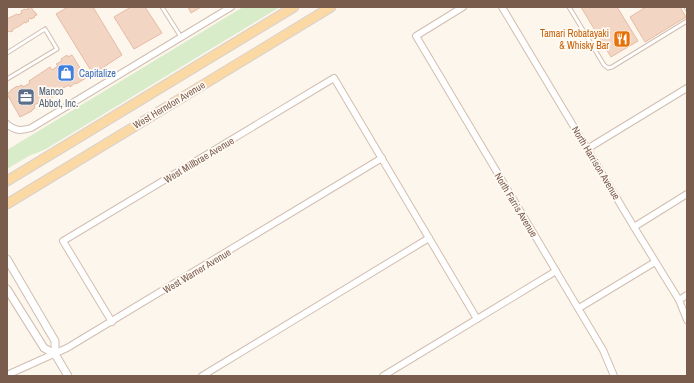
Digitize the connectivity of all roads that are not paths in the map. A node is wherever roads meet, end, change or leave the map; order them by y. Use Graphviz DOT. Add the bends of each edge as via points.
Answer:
graph roads {
  1 [pos="162,7"];
  2 [pos="232,7"];
  3 [pos="294,7"];
  4 [pos="331,7"];
  5 [pos="464,7"];
  6 [pos="502,7"];
  7 [pos="569,7"];
  8 [pos="687,21"];
  9 [pos="181,38"];
  10 [pos="7,53"];
  11 [pos="7,79"];
  12 [pos="687,88"];
  13 [pos="7,124"];
  14 [pos="587,149"];
  15 [pos="382,158"];
  16 [pos="7,181"];
  17 [pos="687,194"];
  18 [pos="7,204"];
  19 [pos="634,227"];
  20 [pos="429,238"];
  21 [pos="7,259"];
  22 [pos="655,262"];
  23 [pos="556,271"];
  24 [pos="7,289"];
  25 [pos="687,295"];
  26 [pos="679,300"];
  27 [pos="579,308"];
  28 [pos="477,319"];
  29 [pos="687,320"];
  30 [pos="112,322"];
  31 [pos="55,354"];
  32 [pos="7,375"];
  33 [pos="68,376"];
  34 [pos="202,376"];
  35 [pos="383,376"];
  36 [pos="614,376"];
  1 -- 9 [label="lane"];
  2 -- 9 [label="street"];
  3 -- 16 [label="main road, West Herndon Avenue"];
  4 -- 18 [label="main road, West Herndon Avenue"];
  5 -- 23 [label="street, North Farris Avenue" via="416,36"];
  6 -- 14 [label="street, North Harrison Avenue"];
  7 -- 8 [label="lane" via="608,68"];
  9 -- 13 [label="street" via="31,128 17,130"];
  10 -- 11 [label="lane" via="46,29 58,49"];
  12 -- 14 [label="street"];
  14 -- 19 [label="street, North Harrison Avenue"];
  15 -- 20 [label="street"];
  15 -- 30 [label="street, West Warner Avenue"];
  15 -- 30 [label="street, West Millbrae Avenue" via="334,78 63,241"];
  17 -- 19 [label="street"];
  19 -- 22 [label="street, North Harrison Avenue"];
  20 -- 28 [label="street"];
  20 -- 34 [label="street"];
  21 -- 31 [label="street" via="55,341"];
  22 -- 26 [label="street, North Harrison Avenue"];
  22 -- 27 [label="street"];
  23 -- 27 [label="street, North Farris Avenue"];
  23 -- 28 [label="street"];
  24 -- 31 [label="street" via="44,348"];
  25 -- 26 [label="street"];
  26 -- 29 [label="street, North Harrison Avenue"];
  27 -- 36 [label="street, North Farris Avenue" via="603,350"];
  28 -- 35 [label="street"];
  30 -- 31 [label="street, West Warner Avenue"];
  31 -- 32 [label="street, West Warner Avenue"];
  31 -- 33 [label="street"];
}
